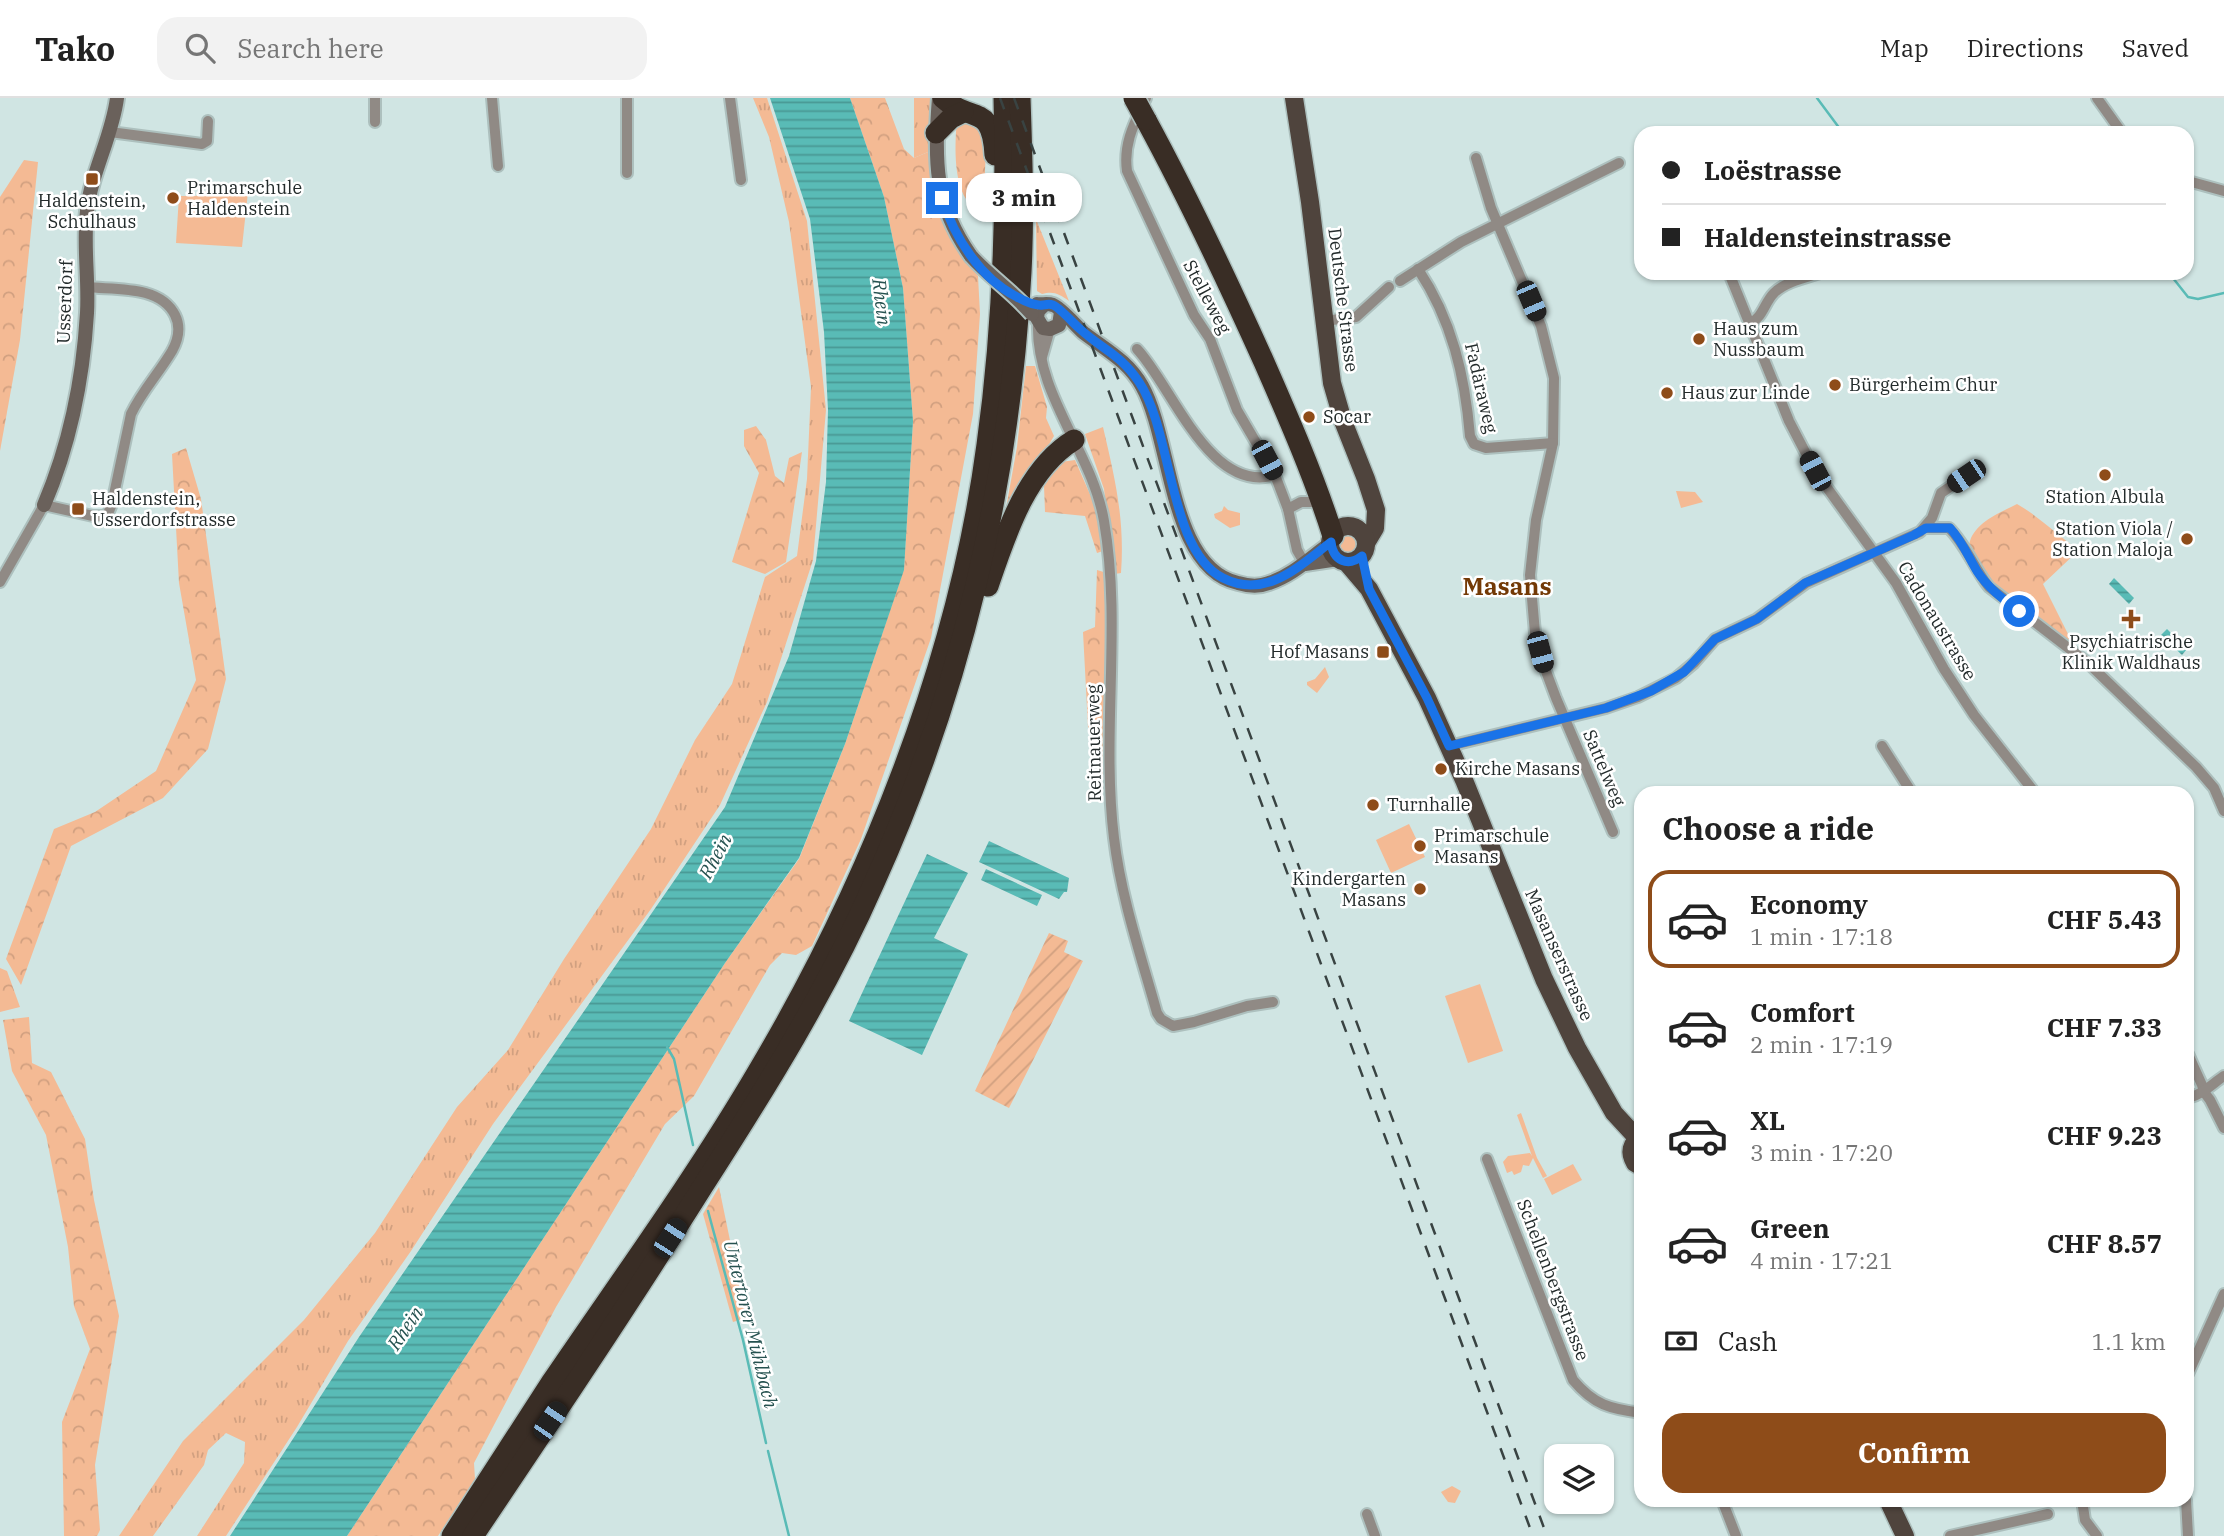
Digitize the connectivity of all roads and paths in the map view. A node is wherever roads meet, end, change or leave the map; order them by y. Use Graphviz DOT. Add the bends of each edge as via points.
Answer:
graph roads {
  1 [pos="117,98"];
  2 [pos="375,98"];
  3 [pos="492,98"];
  4 [pos="627,98"];
  5 [pos="730,98"];
  6 [pos="941,98"];
  7 [pos="1003,98"];
  8 [pos="1020,98"];
  9 [pos="1134,98"];
  10 [pos="1146,98"];
  11 [pos="1294,98"];
  12 [pos="2097,98"];
  13 [pos="963,112"];
  14 [pos="208,121"];
  15 [pos="374,121"];
  16 [pos="2117,126"];
  17 [pos="110,132"];
  18 [pos="936,133"];
  19 [pos="1476,158"];
  20 [pos="1619,163"];
  21 [pos="498,166"];
  22 [pos="627,173"];
  23 [pos="741,180"];
  24 [pos="2194,183"];
  25 [pos="2224,191"];
  26 [pos="1499,224"];
  27 [pos="1418,269"];
  28 [pos="1732,280"];
  29 [pos="1801,280"];
  30 [pos="88,287"];
  31 [pos="1042,317"];
  32 [pos="1324,321"];
  33 [pos="1749,324"];
  34 [pos="1082,331"];
  35 [pos="1138,349"];
  36 [pos="998,356"];
  37 [pos="1074,440"];
  38 [pos="1553,443"];
  39 [pos="1304,453"];
  40 [pos="1275,475"];
  41 [pos="1966,476"];
  42 [pos="1320,502"];
  43 [pos="44,505"];
  44 [pos="1289,509"];
  45 [pos="1926,528"];
  46 [pos="1347,544"];
  47 [pos="1875,552"];
  48 [pos="1305,565"];
  49 [pos="0,582"];
  50 [pos="1564,718"];
  51 [pos="931,740"];
  52 [pos="1449,746"];
  53 [pos="1882,746"];
  54 [pos="1908,786"];
  55 [pos="2030,786"];
  56 [pos="2224,811"];
  57 [pos="1613,832"];
  58 [pos="1273,1002"];
  59 [pos="2194,1067"];
  60 [pos="2224,1076"];
  61 [pos="2204,1092"];
  62 [pos="2194,1096"];
  63 [pos="2224,1128"];
  64 [pos="1634,1133"];
  65 [pos="1634,1144"];
  66 [pos="1487,1158"];
  67 [pos="1634,1162"];
  68 [pos="2224,1294"];
  69 [pos="2194,1361"];
  70 [pos="1634,1412"];
  71 [pos="1725,1507"];
  72 [pos="1891,1507"];
  73 [pos="2083,1507"];
  74 [pos="2186,1507"];
  75 [pos="1367,1514"];
  76 [pos="2048,1514"];
  77 [pos="452,1536"];
  78 [pos="473,1536"];
  79 [pos="1375,1536"];
  80 [pos="1736,1536"];
  81 [pos="1905,1536"];
  82 [pos="1950,1536"];
  83 [pos="2097,1536"];
  84 [pos="2184,1536"];
  1 -- 17 [label="street, Usserdorf"];
  2 -- 15 [label="street"];
  3 -- 21 [label="street"];
  4 -- 22 [label="street"];
  5 -- 23 [label="street"];
  6 -- 13 [label="highway"];
  6 -- 18 [label="street"];
  7 -- 36 [label="highway" via="1006,214"];
  8 -- 51 [label="highway" via="1021,272 1002,459 976,589"];
  9 -- 39 [label="highway, bridge" via="1192,206"];
  10 -- 40 [label="street, Stelleweg" via="1126,151 1130,180 1194,315 1210,339 1237,410"];
  11 -- 32 [label="main road, Deutsche Strasse"];
  12 -- 16 [label="street"];
  13 -- 18 [label="highway"];
  13 -- 36 [label="highway" via="984,119 995,150"];
  14 -- 17 [label="street" via="207,141 202,144"];
  17 -- 30 [label="street, Usserdorf" via="87,208"];
  18 -- 31 [label="street, bridge" via="942,198 957,234 993,279"];
  19 -- 26 [label="street, Sattelweg"];
  20 -- 26 [label="street"];
  24 -- 25 [label="street"];
  26 -- 27 [label="street"];
  26 -- 38 [label="street, Sattelweg" via="1550,357 1555,398"];
  27 -- 32 [label="street" via="1356,317"];
  27 -- 38 [label="street, Fadäraweg" via="1450,331 1474,444 1486,449"];
  28 -- 33 [label="street, Cadonaustrasse"];
  29 -- 33 [label="street" via="1780,288"];
  30 -- 43 [label="street, Usserdorf" via="75,412"];
  30 -- 43 [label="street" via="156,296 169,306 179,328 173,350 131,414 107,516"];
  31 -- 34 [label="street"];
  31 -- 34 [label="street" via="1051,304"];
  31 -- 37 [label="street, Reitnauerweg" via="1038,347 1053,400"];
  32 -- 46 [label="main road, Deutsche Strasse" via="1336,398 1373,501 1367,522"];
  33 -- 47 [label="street, Cadonaustrasse" via="1815,471"];
  34 -- 48 [label="street" via="1113,352 1142,386 1160,431 1181,516 1208,568 1231,582 1258,586"];
  35 -- 40 [label="street" via="1217,460 1236,471 1260,477"];
  36 -- 77 [label="highway" via="975,519 947,631 901,774 849,897 757,1073"];
  37 -- 51 [label="highway" via="1049,460 1017,514 993,571 953,699"];
  37 -- 58 [label="street, Reitnauerweg" via="1096,488 1111,562 1114,838 1157,1013 1173,1026"];
  38 -- 50 [label="street, Sattelweg" via="1533,541 1531,606 1544,666"];
  39 -- 42 [label="highway"];
  39 -- 46 [label="highway"];
  40 -- 44 [label="street, Stelleweg"];
  41 -- 45 [label="street" via="1941,493"];
  42 -- 44 [label="street" via="1301,502"];
  42 -- 46 [label="highway"];
  43 -- 49 [label="street"];
  44 -- 48 [label="street, Stelleweg"];
  45 -- 47 [label="street"];
  45 -- 56 [label="street" via="1950,528 1989,587 2088,663 2196,767 2214,788"];
  46 -- 48 [label="street"];
  46 -- 52 [label="main road, Masanserstrasse"];
  47 -- 50 [label="street" via="1810,580 1757,619 1715,639 1692,665 1666,684 1624,703"];
  47 -- 55 [label="street, Cadonaustrasse" via="1974,715"];
  50 -- 52 [label="street"];
  50 -- 57 [label="street, Sattelweg"];
  51 -- 78 [label="highway" via="865,904 773,1076"];
  52 -- 64 [label="main road, Masanserstrasse" via="1549,991 1607,1102"];
  53 -- 54 [label="street"];
  59 -- 61 [label="street"];
  60 -- 61 [label="street"];
  61 -- 62 [label="street"];
  61 -- 63 [label="street"];
  65 -- 67 [label="main road"];
  66 -- 70 [label="street, Schellenbergstrasse" via="1573,1380 1601,1405"];
  68 -- 69 [label="street"];
  71 -- 80 [label="street"];
  72 -- 81 [label="main road"];
  73 -- 83 [label="street" via="2085,1520"];
  74 -- 84 [label="street"];
  75 -- 79 [label="street"];
  76 -- 82 [label="street"];
}
